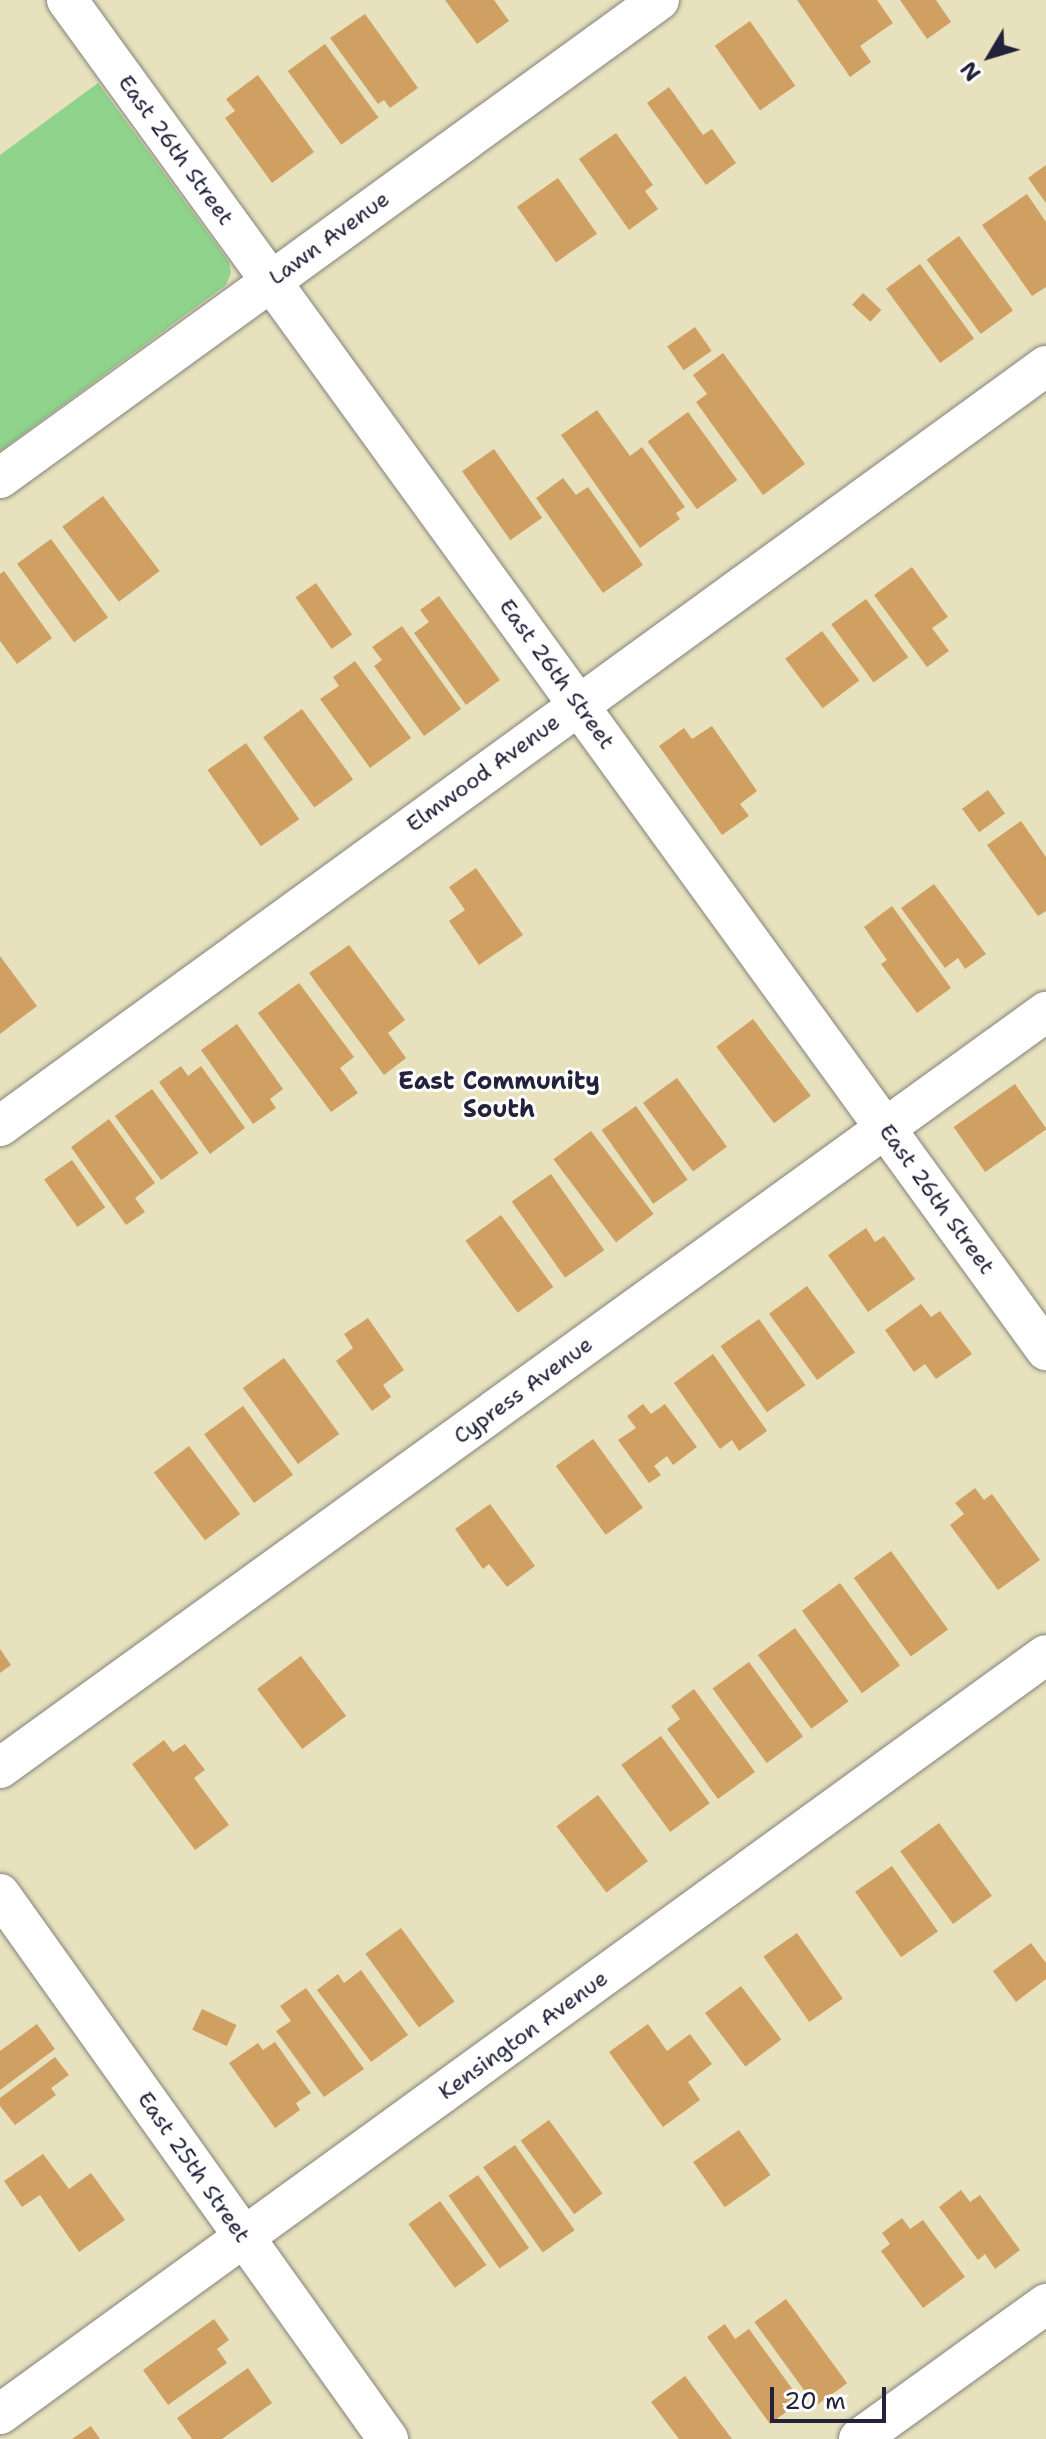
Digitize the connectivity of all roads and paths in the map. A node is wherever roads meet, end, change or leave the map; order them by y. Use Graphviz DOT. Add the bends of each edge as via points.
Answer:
graph roads {
  1 [pos="67,0"];
  2 [pos="659,0"];
  3 [pos="271,280"];
  4 [pos="1046,366"];
  5 [pos="0,478"];
  6 [pos="578,703"];
  7 [pos="1046,1012"];
  8 [pos="0,1126"];
  9 [pos="886,1128"];
  10 [pos="1046,1350"];
  11 [pos="1046,1655"];
  12 [pos="0,1768"];
  13 [pos="0,1894"];
  14 [pos="244,2238"];
  15 [pos="1046,2304"];
  16 [pos="0,2414"];
  17 [pos="388,2439"];
  18 [pos="859,2439"];
  1 -- 3 [label="street, East 26th Street"];
  2 -- 3 [label="street, Lawn Avenue"];
  3 -- 5 [label="street, Lawn Avenue"];
  3 -- 6 [label="street, East 26th Street"];
  4 -- 6 [label="street, Elmwood Avenue"];
  6 -- 8 [label="street, Elmwood Avenue"];
  6 -- 9 [label="street, East 26th Street"];
  7 -- 9 [label="street, Cypress Avenue"];
  9 -- 10 [label="street, East 26th Street"];
  9 -- 12 [label="street, Cypress Avenue"];
  11 -- 14 [label="street, Kensington Avenue"];
  13 -- 14 [label="street, East 25th Street"];
  14 -- 16 [label="street, Kensington Avenue"];
  14 -- 17 [label="street, East 25th Street"];
  15 -- 18 [label="street"];
}
